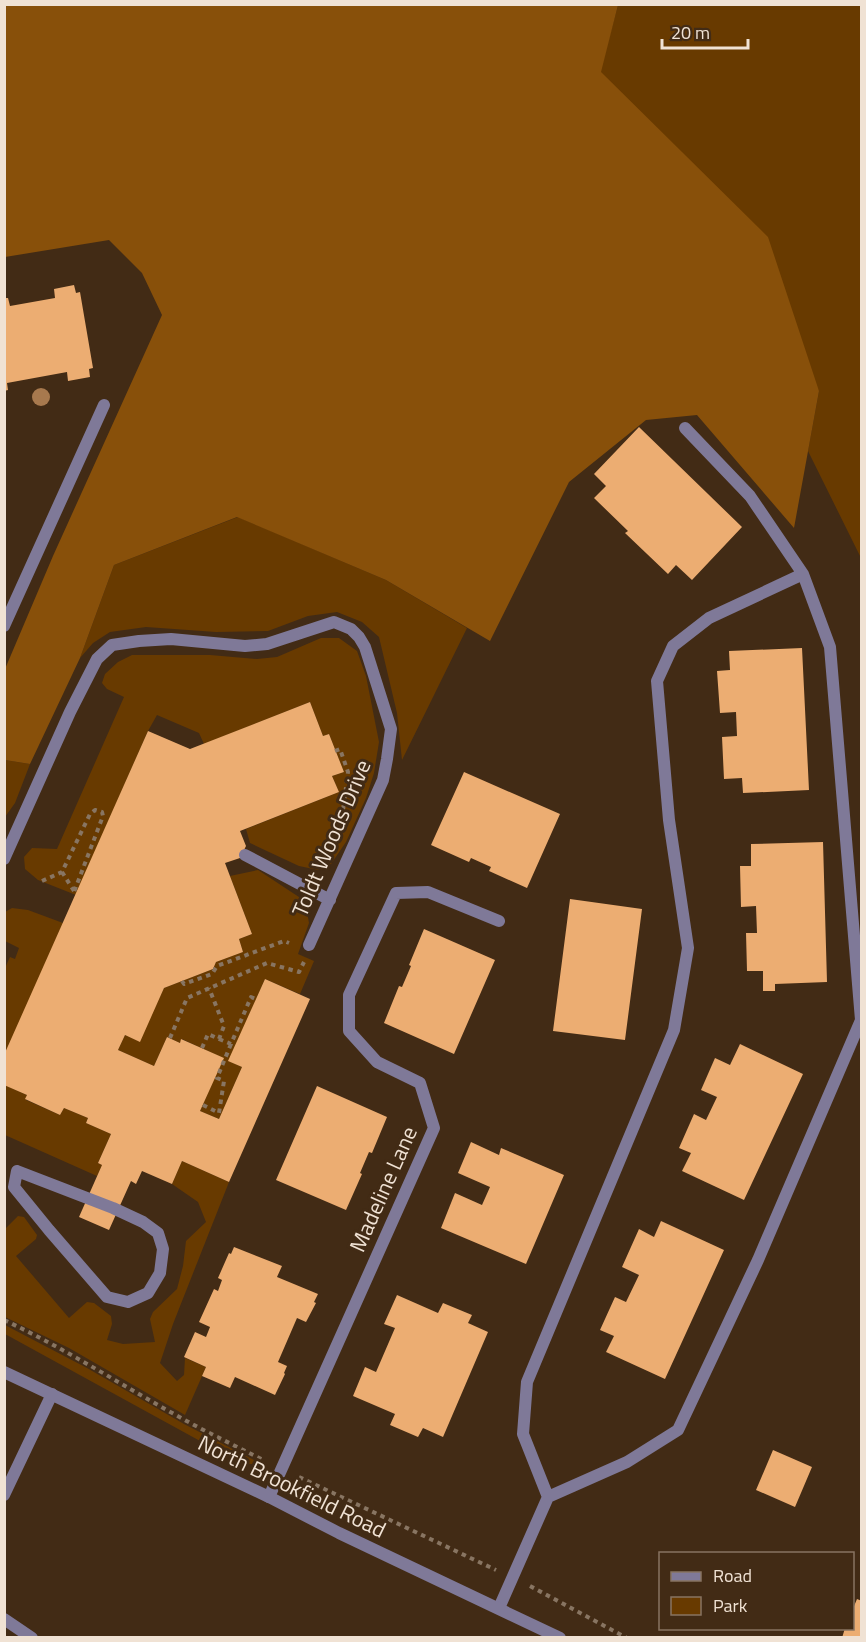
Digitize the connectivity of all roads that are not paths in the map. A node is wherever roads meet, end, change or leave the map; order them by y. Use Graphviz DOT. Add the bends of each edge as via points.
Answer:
graph roads {
  1 [pos="104,405"];
  2 [pos="684,428"];
  3 [pos="802,574"];
  4 [pos="4,626"];
  5 [pos="245,855"];
  6 [pos="4,859"];
  7 [pos="330,900"];
  8 [pos="499,921"];
  9 [pos="309,945"];
  10 [pos="4,1166"];
  11 [pos="18,1171"];
  12 [pos="4,1372"];
  13 [pos="52,1394"];
  14 [pos="4,1495"];
  15 [pos="269,1497"];
  16 [pos="548,1497"];
  17 [pos="499,1608"];
  18 [pos="4,1619"];
  19 [pos="32,1638"];
  20 [pos="560,1638"];
  1 -- 4 [label="street"];
  2 -- 3 [label="street" via="750,496"];
  3 -- 16 [label="street" via="709,618 673,646 657,681 669,820 688,948 674,1029 527,1382 523,1434"];
  3 -- 16 [label="street" via="830,647 861,1020 758,1260 678,1430 627,1462"];
  5 -- 7 [label="street"];
  6 -- 7 [label="street, Toldt Woods Drive" via="70,712 97,659 112,645 171,639 244,646 267,644 334,622 351,628 365,647 391,729 382,780"];
  7 -- 9 [label="street, Toldt Woods Drive"];
  8 -- 15 [label="street, Madeline Lane" via="428,892 396,893 349,995 349,1031 377,1062 420,1083 434,1128"];
  10 -- 11 [label="street"];
  11 -- 11 [label="street" via="113,1208 158,1233 163,1249 160,1274 147,1293 128,1302 107,1297 14,1187"];
  12 -- 13 [label="street, North Brookfield Road"];
  13 -- 14 [label="street"];
  13 -- 15 [label="street, North Brookfield Road"];
  15 -- 17 [label="street, North Brookfield Road"];
  16 -- 17 [label="street"];
  17 -- 20 [label="street, North Brookfield Road"];
  18 -- 19 [label="street"];
}
